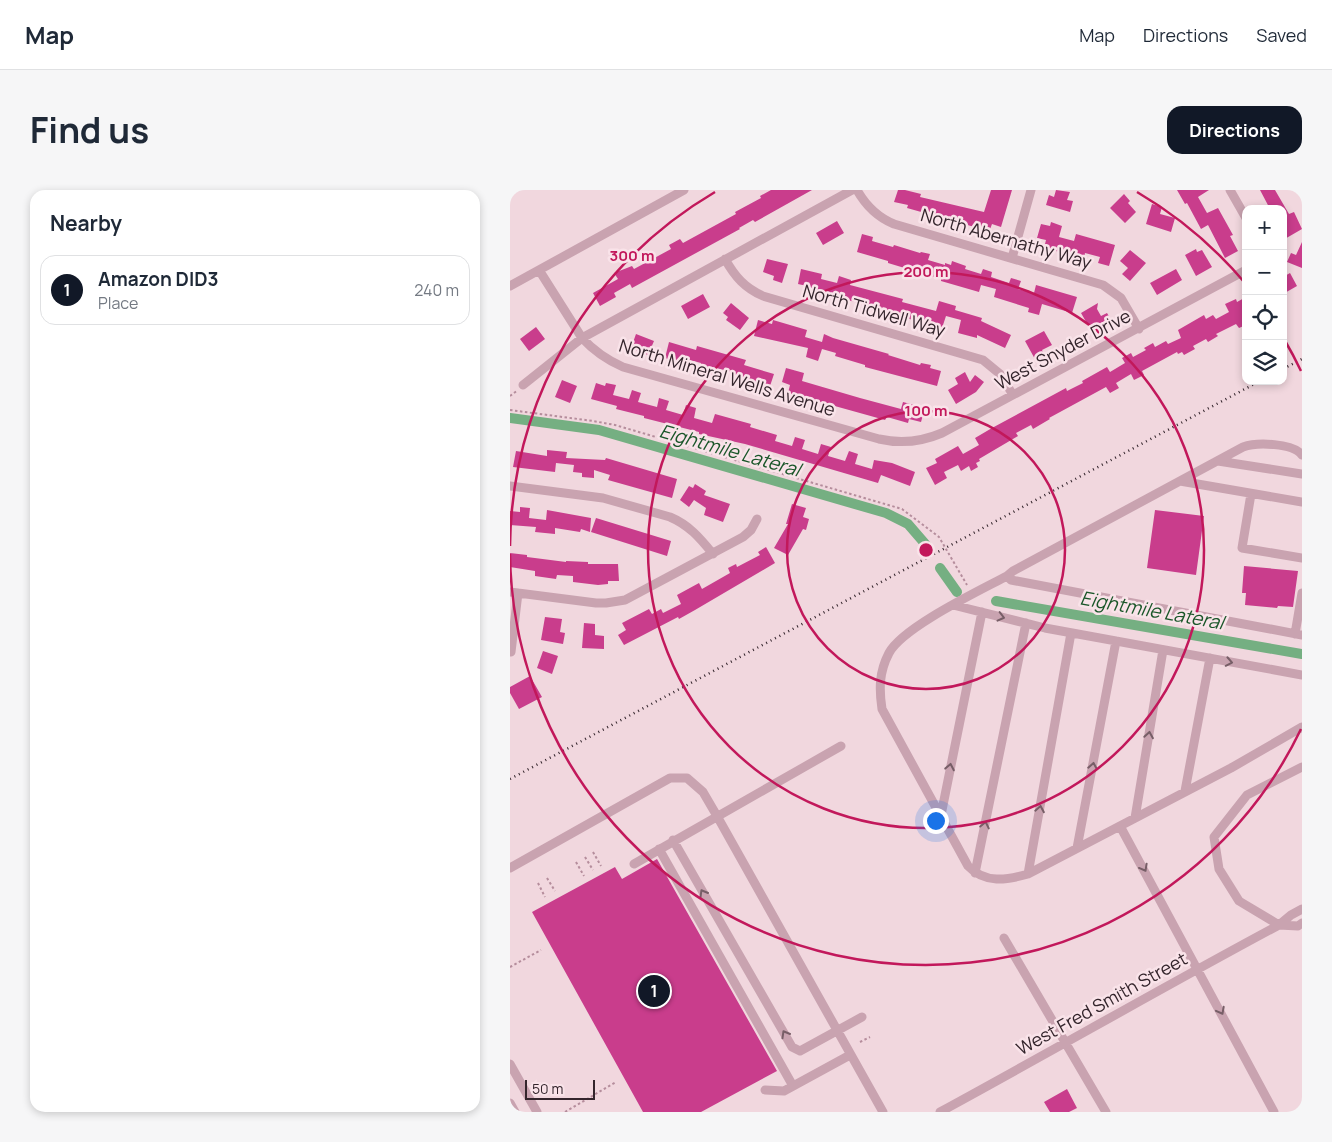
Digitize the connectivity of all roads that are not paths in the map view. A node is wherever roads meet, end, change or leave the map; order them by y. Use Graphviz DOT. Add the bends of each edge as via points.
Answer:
graph roads {
  1 [pos="684,190"];
  2 [pos="852,190"];
  3 [pos="857,190"];
  4 [pos="1032,190"];
  5 [pos="1230,190"];
  6 [pos="1242,211"];
  7 [pos="1012,258"];
  8 [pos="725,259"];
  9 [pos="539,270"];
  10 [pos="1242,272"];
  11 [pos="510,286"];
  12 [pos="1139,329"];
  13 [pos="582,338"];
  14 [pos="523,386"];
  15 [pos="1013,395"];
  16 [pos="890,442"];
  17 [pos="1302,455"];
  18 [pos="1218,461"];
  19 [pos="1302,474"];
  20 [pos="1180,481"];
  21 [pos="510,486"];
  22 [pos="1251,494"];
  23 [pos="1302,502"];
  24 [pos="756,519"];
  25 [pos="713,554"];
  26 [pos="1302,558"];
  27 [pos="1007,576"];
  28 [pos="1302,592"];
  29 [pos="514,593"];
  30 [pos="953,605"];
  31 [pos="982,612"];
  32 [pos="1026,623"];
  33 [pos="1071,632"];
  34 [pos="1298,634"];
  35 [pos="1116,641"];
  36 [pos="1163,650"];
  37 [pos="510,652"];
  38 [pos="1210,658"];
  39 [pos="1302,675"];
  40 [pos="1302,727"];
  41 [pos="841,746"];
  42 [pos="1302,767"];
  43 [pos="1185,791"];
  44 [pos="941,815"];
  45 [pos="717,816"];
  46 [pos="1135,818"];
  47 [pos="1120,826"];
  48 [pos="673,840"];
  49 [pos="1078,848"];
  50 [pos="659,849"];
  51 [pos="634,864"];
  52 [pos="510,868"];
  53 [pos="975,873"];
  54 [pos="1028,874"];
  55 [pos="1302,909"];
  56 [pos="1302,923"];
  57 [pos="1279,925"];
  58 [pos="1004,938"];
  59 [pos="1198,969"];
  60 [pos="862,1017"];
  61 [pos="837,1031"];
  62 [pos="1066,1043"];
  63 [pos="850,1055"];
  64 [pos="510,1064"];
  65 [pos="793,1086"];
  66 [pos="765,1090"];
  67 [pos="510,1103"];
  68 [pos="515,1112"];
  69 [pos="537,1112"];
  70 [pos="883,1112"];
  71 [pos="940,1112"];
  72 [pos="1106,1112"];
  73 [pos="1274,1112"];
  1 -- 9 [label="street"];
  2 -- 8 [label="street"];
  3 -- 7 [label="street, North Abernathy Way" via="867,206 884,220"];
  4 -- 7 [label="street"];
  5 -- 6 [label="street"];
  7 -- 12 [label="street, North Abernathy Way" via="1103,285 1121,298"];
  8 -- 13 [label="street"];
  8 -- 15 [label="street, North Tidwell Way" via="744,286 763,296 984,360 1000,374"];
  9 -- 11 [label="street"];
  9 -- 13 [label="street, North Mineral Wells Avenue"];
  10 -- 12 [label="street, West Snyder Drive"];
  12 -- 15 [label="street, West Snyder Drive"];
  13 -- 14 [label="street"];
  13 -- 16 [label="street, North Mineral Wells Avenue" via="600,355 624,367"];
  15 -- 16 [label="street, West Snyder Drive" via="932,437"];
  17 -- 18 [label="street" via="1296,449 1252,444"];
  18 -- 19 [label="street"];
  18 -- 20 [label="street"];
  20 -- 22 [label="street"];
  20 -- 27 [label="street"];
  21 -- 25 [label="street" via="603,498 670,518 697,534"];
  22 -- 23 [label="street"];
  22 -- 26 [label="street" via="1242,548"];
  24 -- 25 [label="street" via="743,538"];
  25 -- 29 [label="street" via="625,600 596,603"];
  27 -- 30 [label="street"];
  27 -- 34 [label="street" via="1010,580"];
  28 -- 34 [label="street"];
  29 -- 37 [label="street"];
  30 -- 31 [label="street"];
  30 -- 44 [label="street" via="901,639 890,652 879,689 882,709"];
  31 -- 32 [label="street, one-way"];
  44 -- 31 [label="street, one-way"];
  32 -- 33 [label="street"];
  53 -- 32 [label="street, one-way"];
  33 -- 35 [label="street"];
  54 -- 33 [label="street, one-way"];
  35 -- 36 [label="street"];
  49 -- 35 [label="street, one-way"];
  36 -- 38 [label="street"];
  46 -- 36 [label="street, one-way"];
  38 -- 39 [label="street, one-way"];
  38 -- 43 [label="street"];
  40 -- 43 [label="street"];
  41 -- 45 [label="street"];
  42 -- 57 [label="street" via="1247,795 1214,837 1219,869 1239,902"];
  43 -- 46 [label="street"];
  44 -- 53 [label="street"];
  45 -- 48 [label="street"];
  45 -- 52 [label="street" via="703,792 687,778 670,778"];
  45 -- 61 [label="street"];
  46 -- 47 [label="street"];
  47 -- 49 [label="street"];
  47 -- 59 [label="street, one-way"];
  48 -- 50 [label="street"];
  61 -- 48 [label="street, one-way" via="800,1052 792,1047"];
  49 -- 54 [label="street"];
  50 -- 51 [label="street"];
  50 -- 65 [label="street"];
  53 -- 54 [label="street" via="1006,880"];
  55 -- 57 [label="street, West Fred Smith Street"];
  56 -- 57 [label="street" via="1298,926"];
  57 -- 59 [label="street, West Fred Smith Street"];
  58 -- 62 [label="street"];
  59 -- 62 [label="street, West Fred Smith Street"];
  59 -- 73 [label="street, one-way"];
  60 -- 61 [label="street"];
  61 -- 63 [label="street"];
  62 -- 71 [label="street, West Fred Smith Street"];
  62 -- 72 [label="street"];
  63 -- 65 [label="street"];
  63 -- 70 [label="street"];
  64 -- 69 [label="street"];
  65 -- 66 [label="street" via="784,1091"];
  67 -- 68 [label="street"];
}
